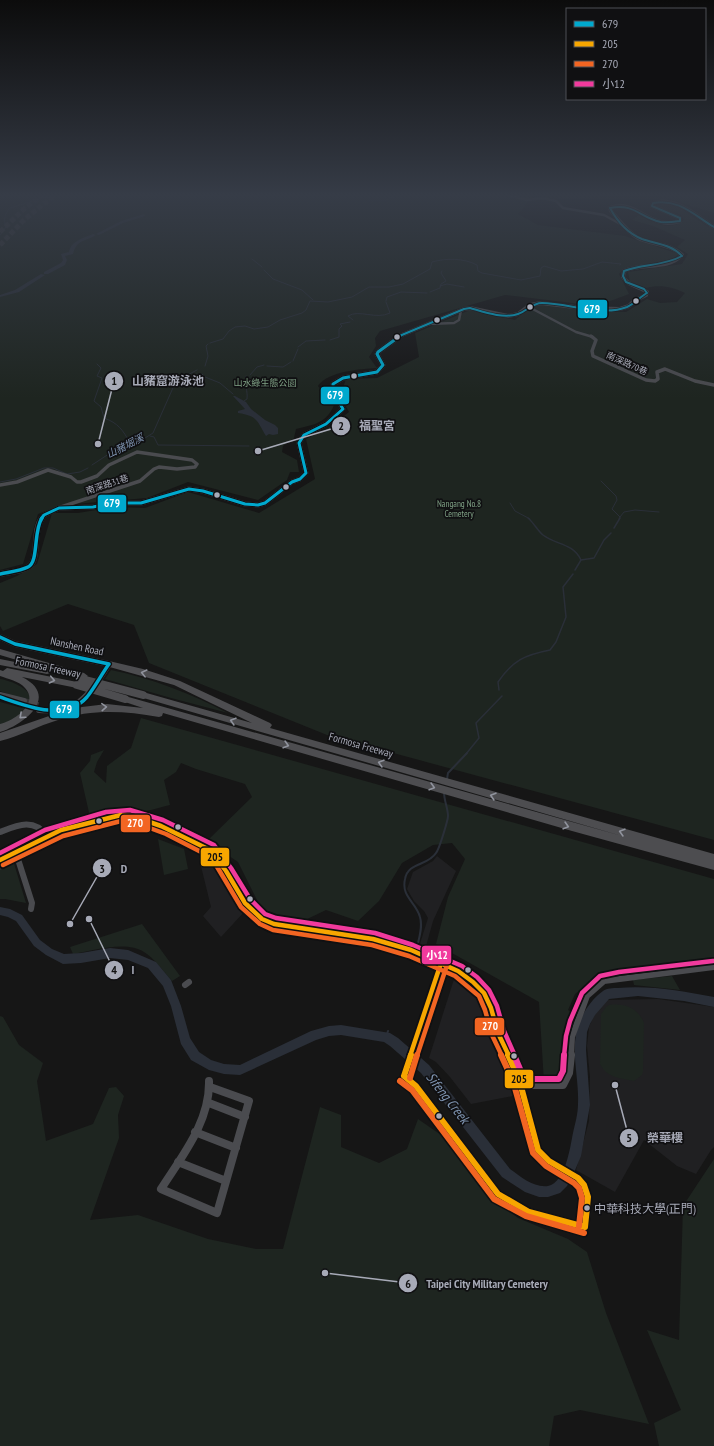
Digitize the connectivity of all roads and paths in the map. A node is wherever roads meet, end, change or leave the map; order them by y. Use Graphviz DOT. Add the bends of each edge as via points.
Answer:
graph roads {
  1 [pos="670,262"];
  2 [pos="527,306"];
  3 [pos="462,310"];
  4 [pos="426,325"];
  5 [pos="714,385"];
  6 [pos="0,485"];
  7 [pos="59,508"];
  8 [pos="0,574"];
  9 [pos="0,637"];
  10 [pos="0,652"];
  11 [pos="0,662"];
  12 [pos="109,664"];
  13 [pos="0,669"];
  14 [pos="0,673"];
  15 [pos="81,680"];
  16 [pos="0,696"];
  17 [pos="23,703"];
  18 [pos="123,703"];
  19 [pos="40,708"];
  20 [pos="0,728"];
  21 [pos="0,737"];
  22 [pos="365,758"];
  23 [pos="396,772"];
  24 [pos="529,810"];
  25 [pos="0,832"];
  26 [pos="47,836"];
  27 [pos="16,852"];
  28 [pos="714,858"];
  29 [pos="0,860"];
  30 [pos="714,865"];
  31 [pos="31,909"];
  32 [pos="441,963"];
  33 [pos="714,967"];
  34 [pos="520,1085"];
  35 [pos="208,1103"];
  36 [pos="245,1117"];
  37 [pos="195,1132"];
  38 [pos="236,1148"];
  39 [pos="178,1162"];
  40 [pos="226,1181"];
  1 -- 2 [label="main road" via="624,271 623,277 627,283 642,288 647,294 622,309 583,308 545,303"];
  2 -- 3 [label="main road" via="518,314 511,316 470,308"];
  2 -- 5 [label="street, 南深路70巷" via="576,332 594,337 596,340 593,356 642,378 657,380 657,372 665,369 695,381"];
  3 -- 4 [label="main road"];
  3 -- 4 [label="street" via="459,320 454,323"];
  4 -- 7 [label="main road" via="397,337 381,349 377,354 383,365 377,372 354,374 335,382 332,390 343,408 326,424 304,435 298,443 306,473 265,503 250,505 189,489 141,503"];
  6 -- 7 [label="street, 南深路31巷" via="17,482 48,470 81,482 97,476 109,465 137,452 192,460 197,464 195,467 154,469 140,481 125,488"];
  7 -- 8 [label="main road" via="44,515 40,522 35,541 35,559 29,566"];
  9 -- 12 [label="main road, Nanshen Road" via="15,644"];
  10 -- 15 [label="highway"];
  11 -- 15 [label="highway, Formosa Freeway"];
  12 -- 19 [label="main road, Nanshen Road" via="80,703 56,711"];
  22 -- 12 [label="highway, one-way" via="246,717 178,683"];
  13 -- 15 [label="highway, Formosa Freeway, one-way"];
  14 -- 20 [label="highway, one-way" via="24,682 29,686 33,696 31,708 26,714 13,724"];
  15 -- 18 [label="highway, Formosa Freeway, bridge"];
  22 -- 15 [label="highway, Formosa Freeway, one-way, bridge"];
  16 -- 17 [label="main road"];
  21 -- 18 [label="highway, one-way" via="67,713"];
  18 -- 23 [label="highway, Formosa Freeway, one-way"];
  23 -- 22 [label="highway, Formosa Freeway, one-way"];
  23 -- 24 [label="highway, Formosa Freeway"];
  28 -- 24 [label="highway, Formosa Freeway, one-way"];
  24 -- 30 [label="highway, Formosa Freeway, one-way"];
  25 -- 26 [label="street" via="23,825 37,825 43,828"];
  26 -- 27 [label="street"];
  26 -- 32 [label="street" via="121,815 140,818 210,850 245,902 262,919 274,924 373,939 411,950"];
  27 -- 29 [label="street"];
  27 -- 31 [label="street" via="32,903"];
  32 -- 34 [label="street" via="473,982 484,993"];
  32 -- 34 [label="street" via="404,1076 416,1086 498,1194 527,1212 586,1226 588,1197 584,1185 575,1176 549,1161 538,1150"];
  33 -- 34 [label="street" via="604,981 587,996 583,1004 572,1037 572,1061 563,1085"];
  35 -- 36 [label="street"];
  35 -- 36 [label="street" via="210,1084 249,1101"];
  35 -- 37 [label="street"];
  36 -- 38 [label="street"];
  37 -- 38 [label="street"];
  37 -- 39 [label="street"];
  38 -- 40 [label="street"];
  39 -- 40 [label="street"];
  39 -- 40 [label="street" via="161,1189 217,1213"];
}
